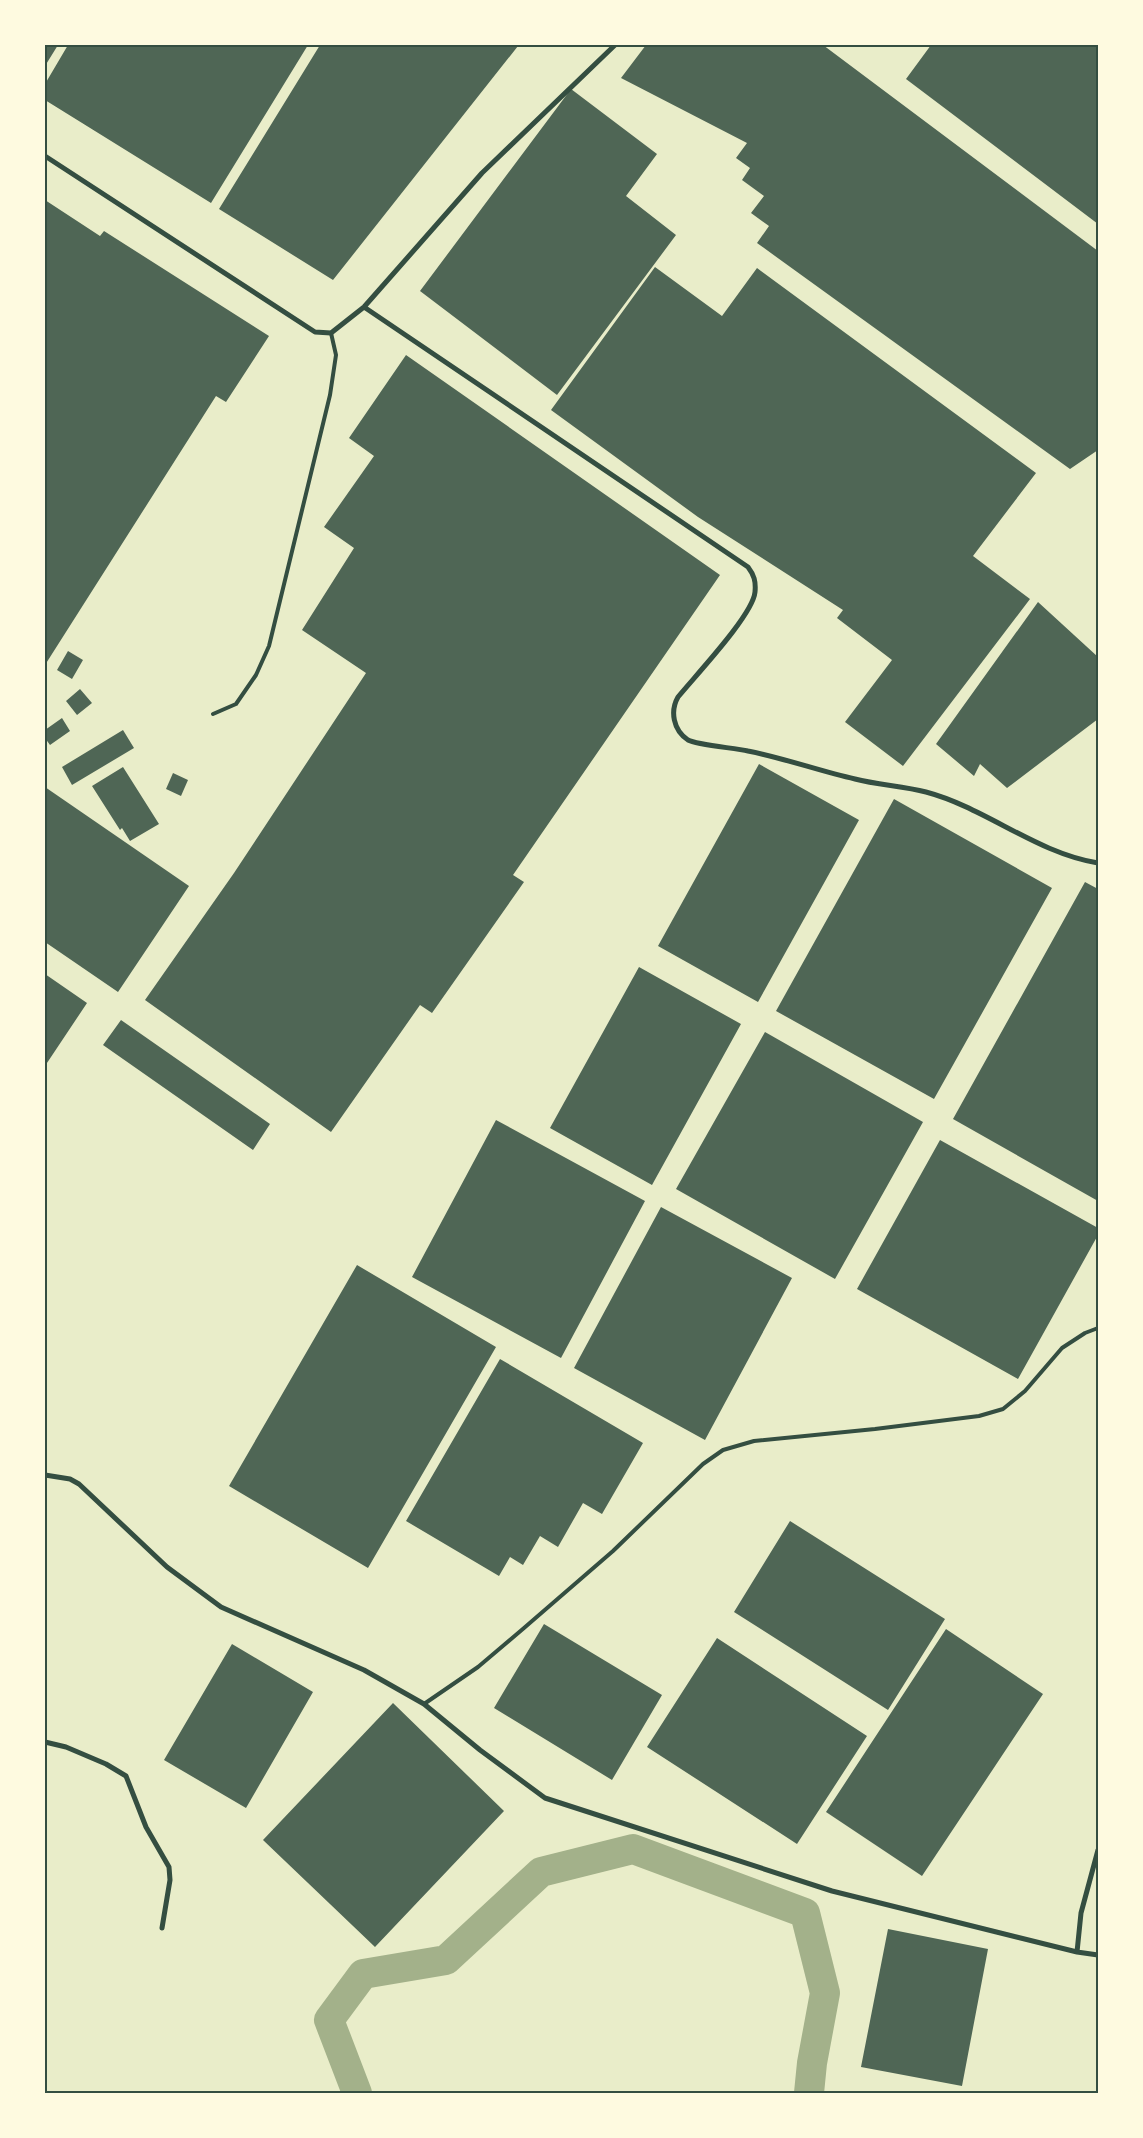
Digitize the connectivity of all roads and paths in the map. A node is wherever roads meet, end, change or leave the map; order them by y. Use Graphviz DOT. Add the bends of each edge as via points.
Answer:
graph roads {
  1 [pos="615,45"];
  2 [pos="45,156"];
  3 [pos="364,307"];
  4 [pos="331,334"];
  5 [pos="213,714"];
  6 [pos="1098,863"];
  7 [pos="1098,1328"];
  8 [pos="45,1475"];
  9 [pos="424,1704"];
  10 [pos="45,1742"];
  11 [pos="1098,1850"];
  12 [pos="162,1928"];
  13 [pos="1077,1952"];
  14 [pos="1098,1955"];
  1 -- 3 [label="street" via="482,173"];
  2 -- 4 [label="street" via="315,332"];
  3 -- 4 [label="street"];
  3 -- 6 [label="street" via="755,576 755,594 748,611 673,706 674,720 689,740 750,751 855,780 926,792 1059,853"];
  4 -- 5 [label="lane" via="336,355 330,395 269,646 256,675 236,704"];
  7 -- 9 [label="lane" via="1062,1348 1025,1391 1002,1409 979,1416 754,1441 724,1450 703,1464 613,1551 504,1645"];
  8 -- 9 [label="street" via="70,1479 79,1484 167,1567 221,1607 364,1670"];
  9 -- 13 [label="street" via="545,1798 832,1892"];
  10 -- 12 [label="street" via="66,1746 126,1776 146,1827 170,1867"];
  11 -- 13 [label="street" via="1081,1913"];
  13 -- 14 [label="street"];
}
